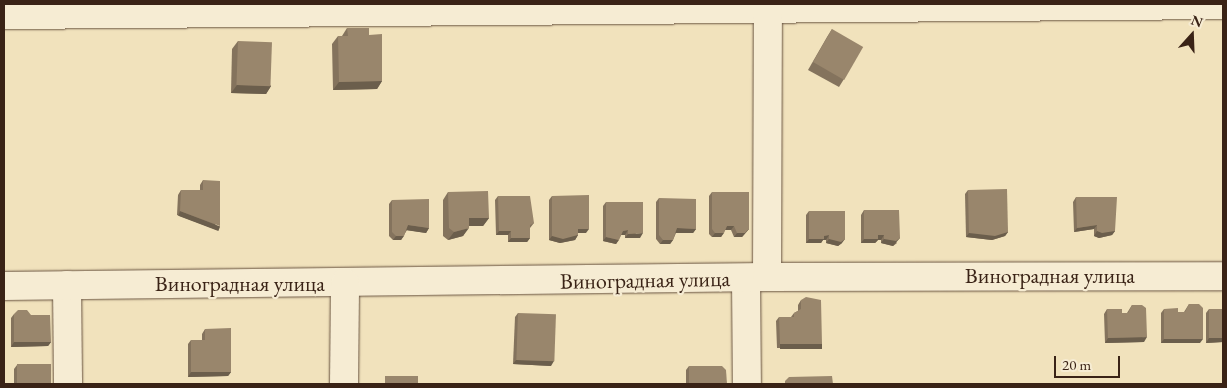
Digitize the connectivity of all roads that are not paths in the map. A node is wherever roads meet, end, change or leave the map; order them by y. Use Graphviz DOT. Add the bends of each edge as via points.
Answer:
graph roads {
  1 [pos="1223,5"];
  2 [pos="768,6"];
  3 [pos="4,16"];
  4 [pos="1223,276"];
  5 [pos="756,278"];
  6 [pos="345,283"];
  7 [pos="4,286"];
  8 [pos="67,286"];
  9 [pos="68,384"];
  10 [pos="344,384"];
  11 [pos="747,384"];
  1 -- 2 [label="street"];
  2 -- 3 [label="street"];
  2 -- 5 [label="street"];
  4 -- 5 [label="street, Виноградная улица"];
  5 -- 6 [label="street, Виноградная улица"];
  5 -- 11 [label="street"];
  6 -- 8 [label="street, Виноградная улица"];
  6 -- 10 [label="street"];
  7 -- 8 [label="street, Виноградная улица"];
  8 -- 9 [label="street"];
}
